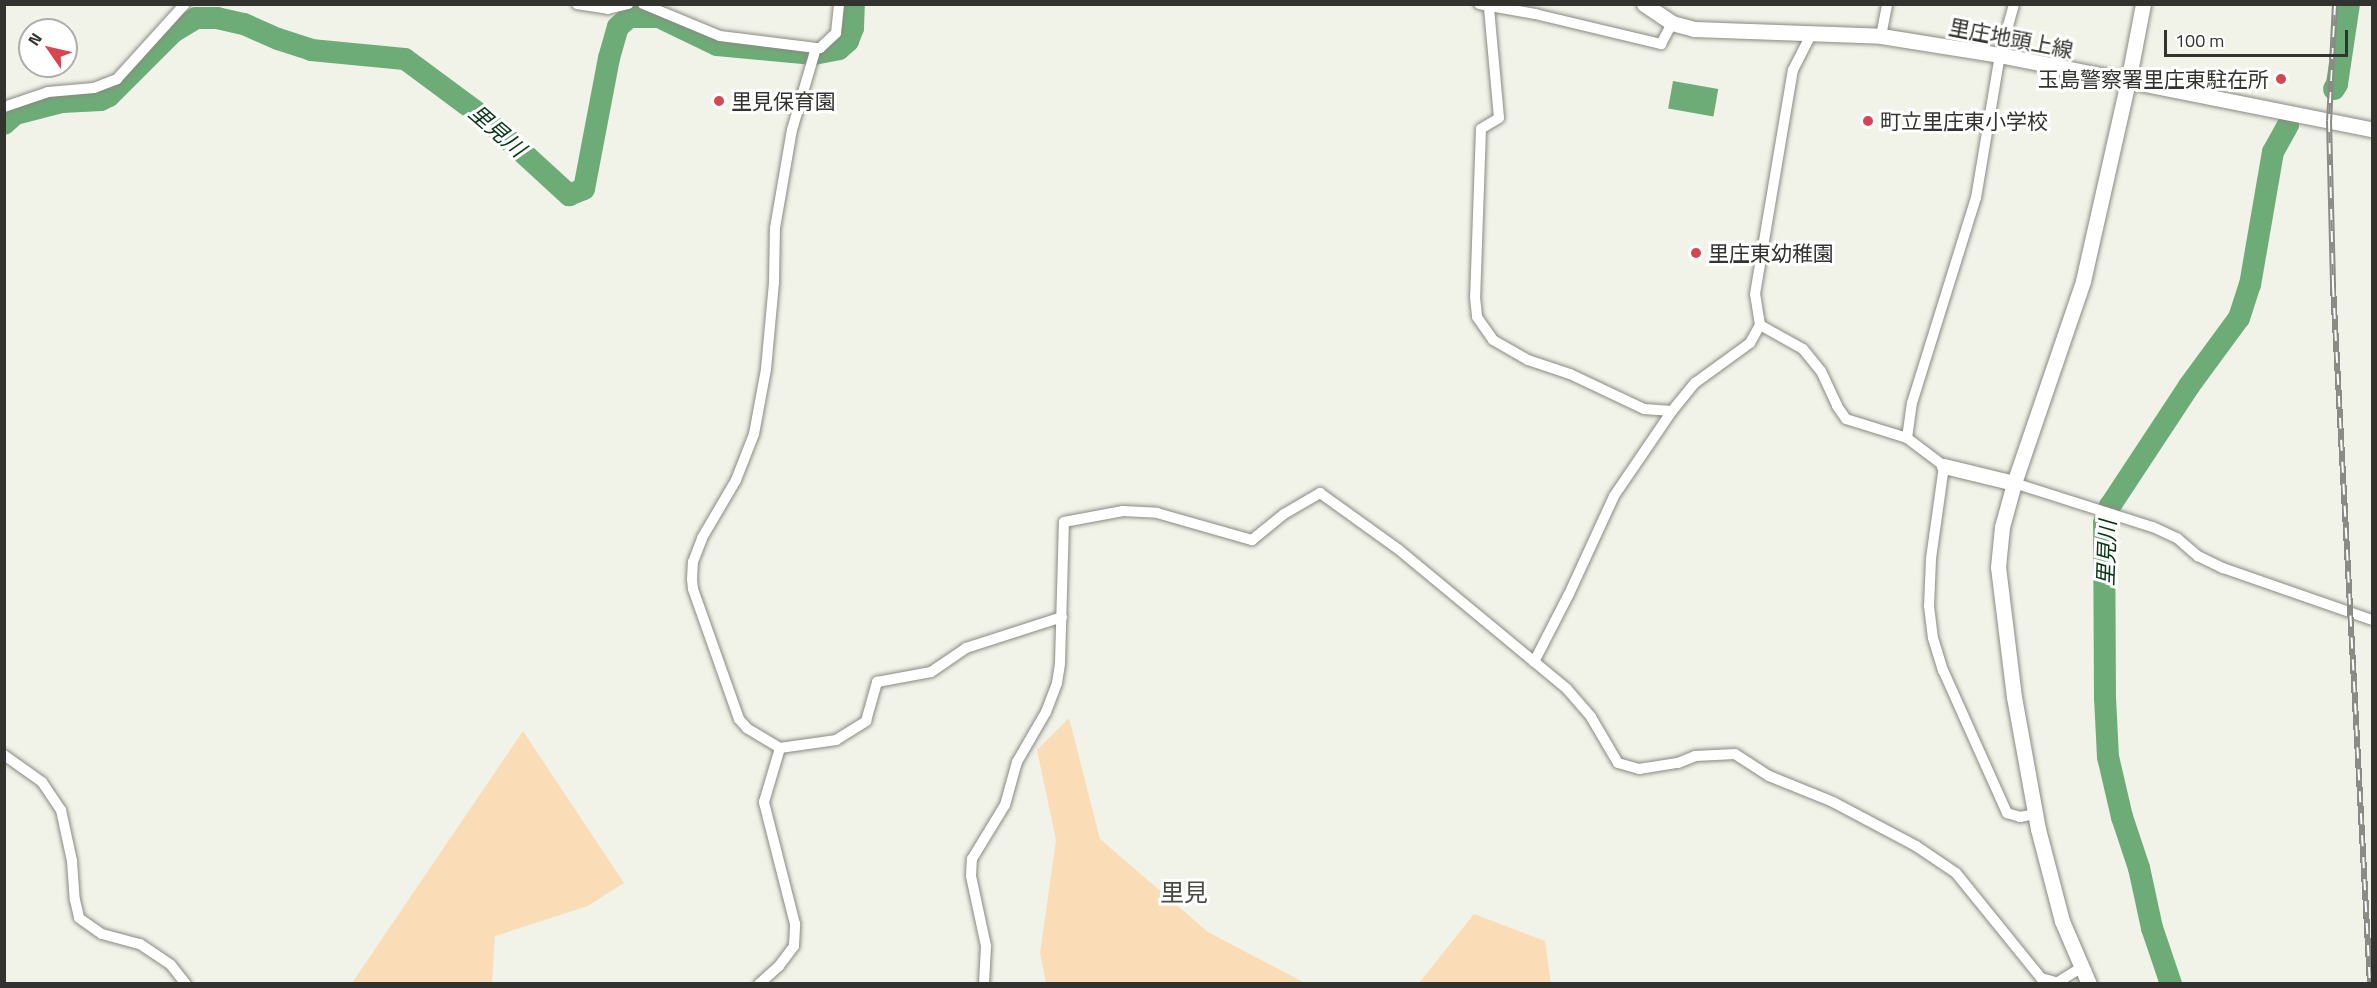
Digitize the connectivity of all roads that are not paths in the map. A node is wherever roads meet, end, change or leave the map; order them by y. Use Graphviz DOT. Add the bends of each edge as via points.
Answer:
graph roads {
  1 [pos="185,4"];
  2 [pos="577,4"];
  3 [pos="628,4"];
  4 [pos="643,4"];
  5 [pos="839,4"];
  6 [pos="1644,4"];
  7 [pos="1887,4"];
  8 [pos="2014,4"];
  9 [pos="2143,4"];
  10 [pos="1484,6"];
  11 [pos="1672,23"];
  12 [pos="1811,35"];
  13 [pos="1881,36"];
  14 [pos="816,48"];
  15 [pos="2000,55"];
  16 [pos="2128,82"];
  17 [pos="4,107"];
  18 [pos="2373,129"];
  19 [pos="1760,325"];
  20 [pos="1672,411"];
  21 [pos="1907,438"];
  22 [pos="1944,466"];
  23 [pos="2014,483"];
  24 [pos="1062,617"];
  25 [pos="2373,620"];
  26 [pos="1534,662"];
  27 [pos="780,748"];
  28 [pos="4,755"];
  29 [pos="2035,814"];
  30 [pos="2081,968"];
  31 [pos="2041,981"];
  32 [pos="2055,983"];
  33 [pos="186,984"];
  34 [pos="759,984"];
  35 [pos="984,984"];
  36 [pos="2089,984"];
  1 -- 17 [label="street" via="117,79 94,88 48,92"];
  2 -- 3 [label="street" via="608,9"];
  4 -- 14 [label="street" via="720,36"];
  5 -- 14 [label="street" via="836,33"];
  6 -- 11 [label="street, 里庄地頭上線"];
  7 -- 13 [label="street"];
  8 -- 15 [label="street"];
  9 -- 16 [label="street"];
  10 -- 11 [label="street" via="1661,44"];
  10 -- 20 [label="street" via="1499,118 1481,129 1474,297 1478,317 1493,340 1528,360 1570,374 1644,409"];
  11 -- 12 [label="street, 里庄地頭上線" via="1694,29"];
  12 -- 13 [label="street, 里庄地頭上線"];
  12 -- 19 [label="street" via="1793,70 1755,294"];
  13 -- 15 [label="street, 里庄地頭上線"];
  14 -- 27 [label="street" via="792,130 775,228 766,369 754,434 736,480 702,538 693,562 692,579 739,719"];
  15 -- 16 [label="street, 里庄地頭上線"];
  15 -- 21 [label="street" via="1976,198 1912,403"];
  16 -- 18 [label="street, 里庄地頭上線"];
  16 -- 23 [label="street" via="2083,281"];
  19 -- 20 [label="street" via="1750,343 1695,382"];
  19 -- 21 [label="street" via="1803,349 1821,371 1846,419"];
  20 -- 26 [label="street" via="1614,496"];
  21 -- 22 [label="street"];
  22 -- 23 [label="street"];
  22 -- 29 [label="street" via="1931,559 1929,606 1933,638 1943,670 2007,813 2020,817"];
  23 -- 25 [label="street" via="2153,527 2223,568"];
  23 -- 29 [label="street" via="2002,528 1998,567 2014,697"];
  24 -- 26 [label="street" via="1064,522 1123,512 1157,513 1252,540 1284,514 1320,493 1398,549"];
  24 -- 27 [label="street" via="966,648 931,672 877,682 866,721 836,740"];
  24 -- 35 [label="street" via="1060,663 1046,712 1017,762 1005,805 972,859 971,876 986,946"];
  26 -- 31 [label="street" via="1583,705 1618,763 1639,769 1695,756 1735,754 1769,776 1833,802 1916,846 1956,873"];
  27 -- 34 [label="street" via="764,802 795,924 794,946"];
  28 -- 33 [label="street" via="42,782 61,810 79,918 102,934 140,944 171,965"];
  29 -- 30 [label="street" via="2062,921"];
  30 -- 32 [label="street"];
  30 -- 36 [label="street"];
  31 -- 32 [label="street"];
}
